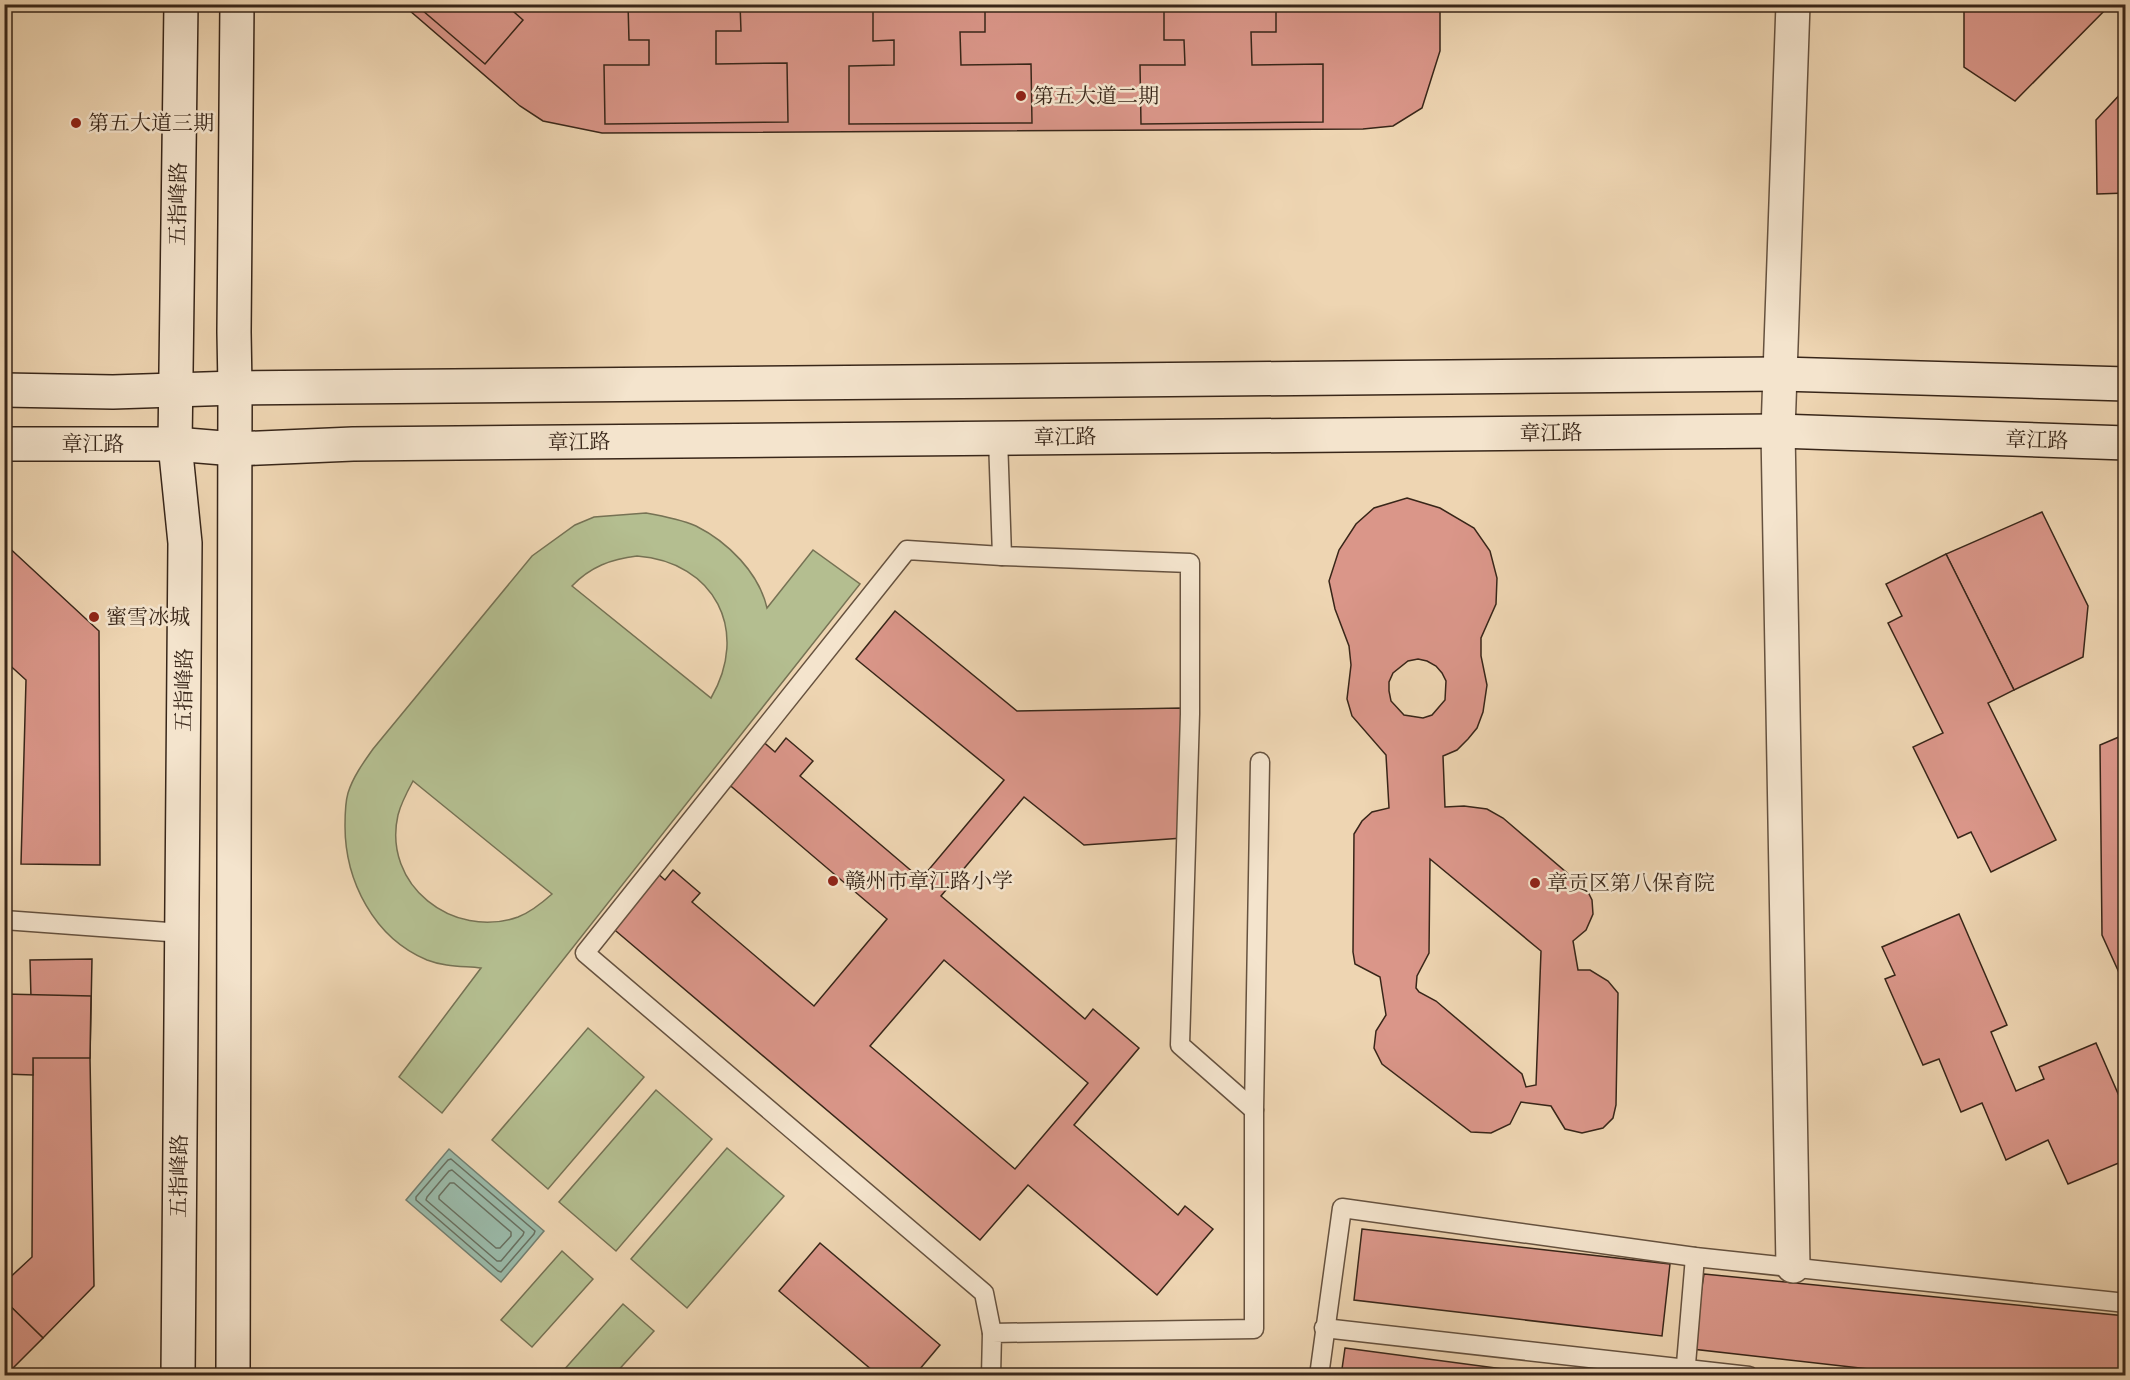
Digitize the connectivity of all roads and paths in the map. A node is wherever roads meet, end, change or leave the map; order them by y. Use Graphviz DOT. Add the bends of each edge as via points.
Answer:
graph roads {
  1 [pos="181,4"];
  2 [pos="237,4"];
  3 [pos="1792,4"];
  4 [pos="1781,374"];
  5 [pos="2126,384"];
  6 [pos="236,388"];
  7 [pos="4,390"];
  8 [pos="176,391"];
  9 [pos="1778,431"];
  10 [pos="998,438"];
  11 [pos="4,444"];
  12 [pos="175,444"];
  13 [pos="2126,444"];
  14 [pos="235,448"];
  15 [pos="1002,556"];
  16 [pos="1260,762"];
  17 [pos="4,920"];
  18 [pos="182,933"];
  19 [pos="1254,1110"];
  20 [pos="1695,1257"];
  21 [pos="1793,1266"];
  22 [pos="2126,1303"];
  23 [pos="1324,1328"];
  24 [pos="992,1333"];
  25 [pos="1686,1372"];
  26 [pos="178,1376"];
  27 [pos="233,1376"];
  28 [pos="991,1376"];
  29 [pos="1319,1376"];
  30 [pos="1749,1376"];
  1 -- 8 [label="main road, 五指峰路"];
  2 -- 6 [label="main road"];
  3 -- 4 [label="main road"];
  4 -- 5 [label="main road"];
  4 -- 6 [label="main road"];
  4 -- 9 [label="main road"];
  6 -- 8 [label="main road"];
  6 -- 14 [label="main road"];
  7 -- 8 [label="main road"];
  8 -- 12 [label="main road, 五指峰路"];
  9 -- 10 [label="main road, 章江路"];
  9 -- 13 [label="main road, 章江路"];
  9 -- 21 [label="main road"];
  10 -- 14 [label="main road, 章江路"];
  10 -- 15 [label="lane"];
  11 -- 12 [label="main road, 章江路"];
  12 -- 14 [label="main road, 章江路"];
  12 -- 18 [label="main road, 五指峰路" via="186,543"];
  14 -- 27 [label="main road"];
  15 -- 19 [label="lane" via="1190,563 1190,714 1180,1045"];
  15 -- 24 [label="lane" via="907,550 585,953 984,1293"];
  16 -- 19 [label="lane"];
  17 -- 18 [label="lane"];
  18 -- 26 [label="main road, 五指峰路"];
  19 -- 24 [label="lane" via="1254,1329"];
  20 -- 21 [label="lane"];
  20 -- 23 [label="lane" via="1342,1208"];
  20 -- 25 [label="lane"];
  21 -- 22 [label="lane"];
  23 -- 25 [label="lane"];
  23 -- 29 [label="lane"];
  24 -- 28 [label="lane"];
  25 -- 30 [label="lane"];
}
